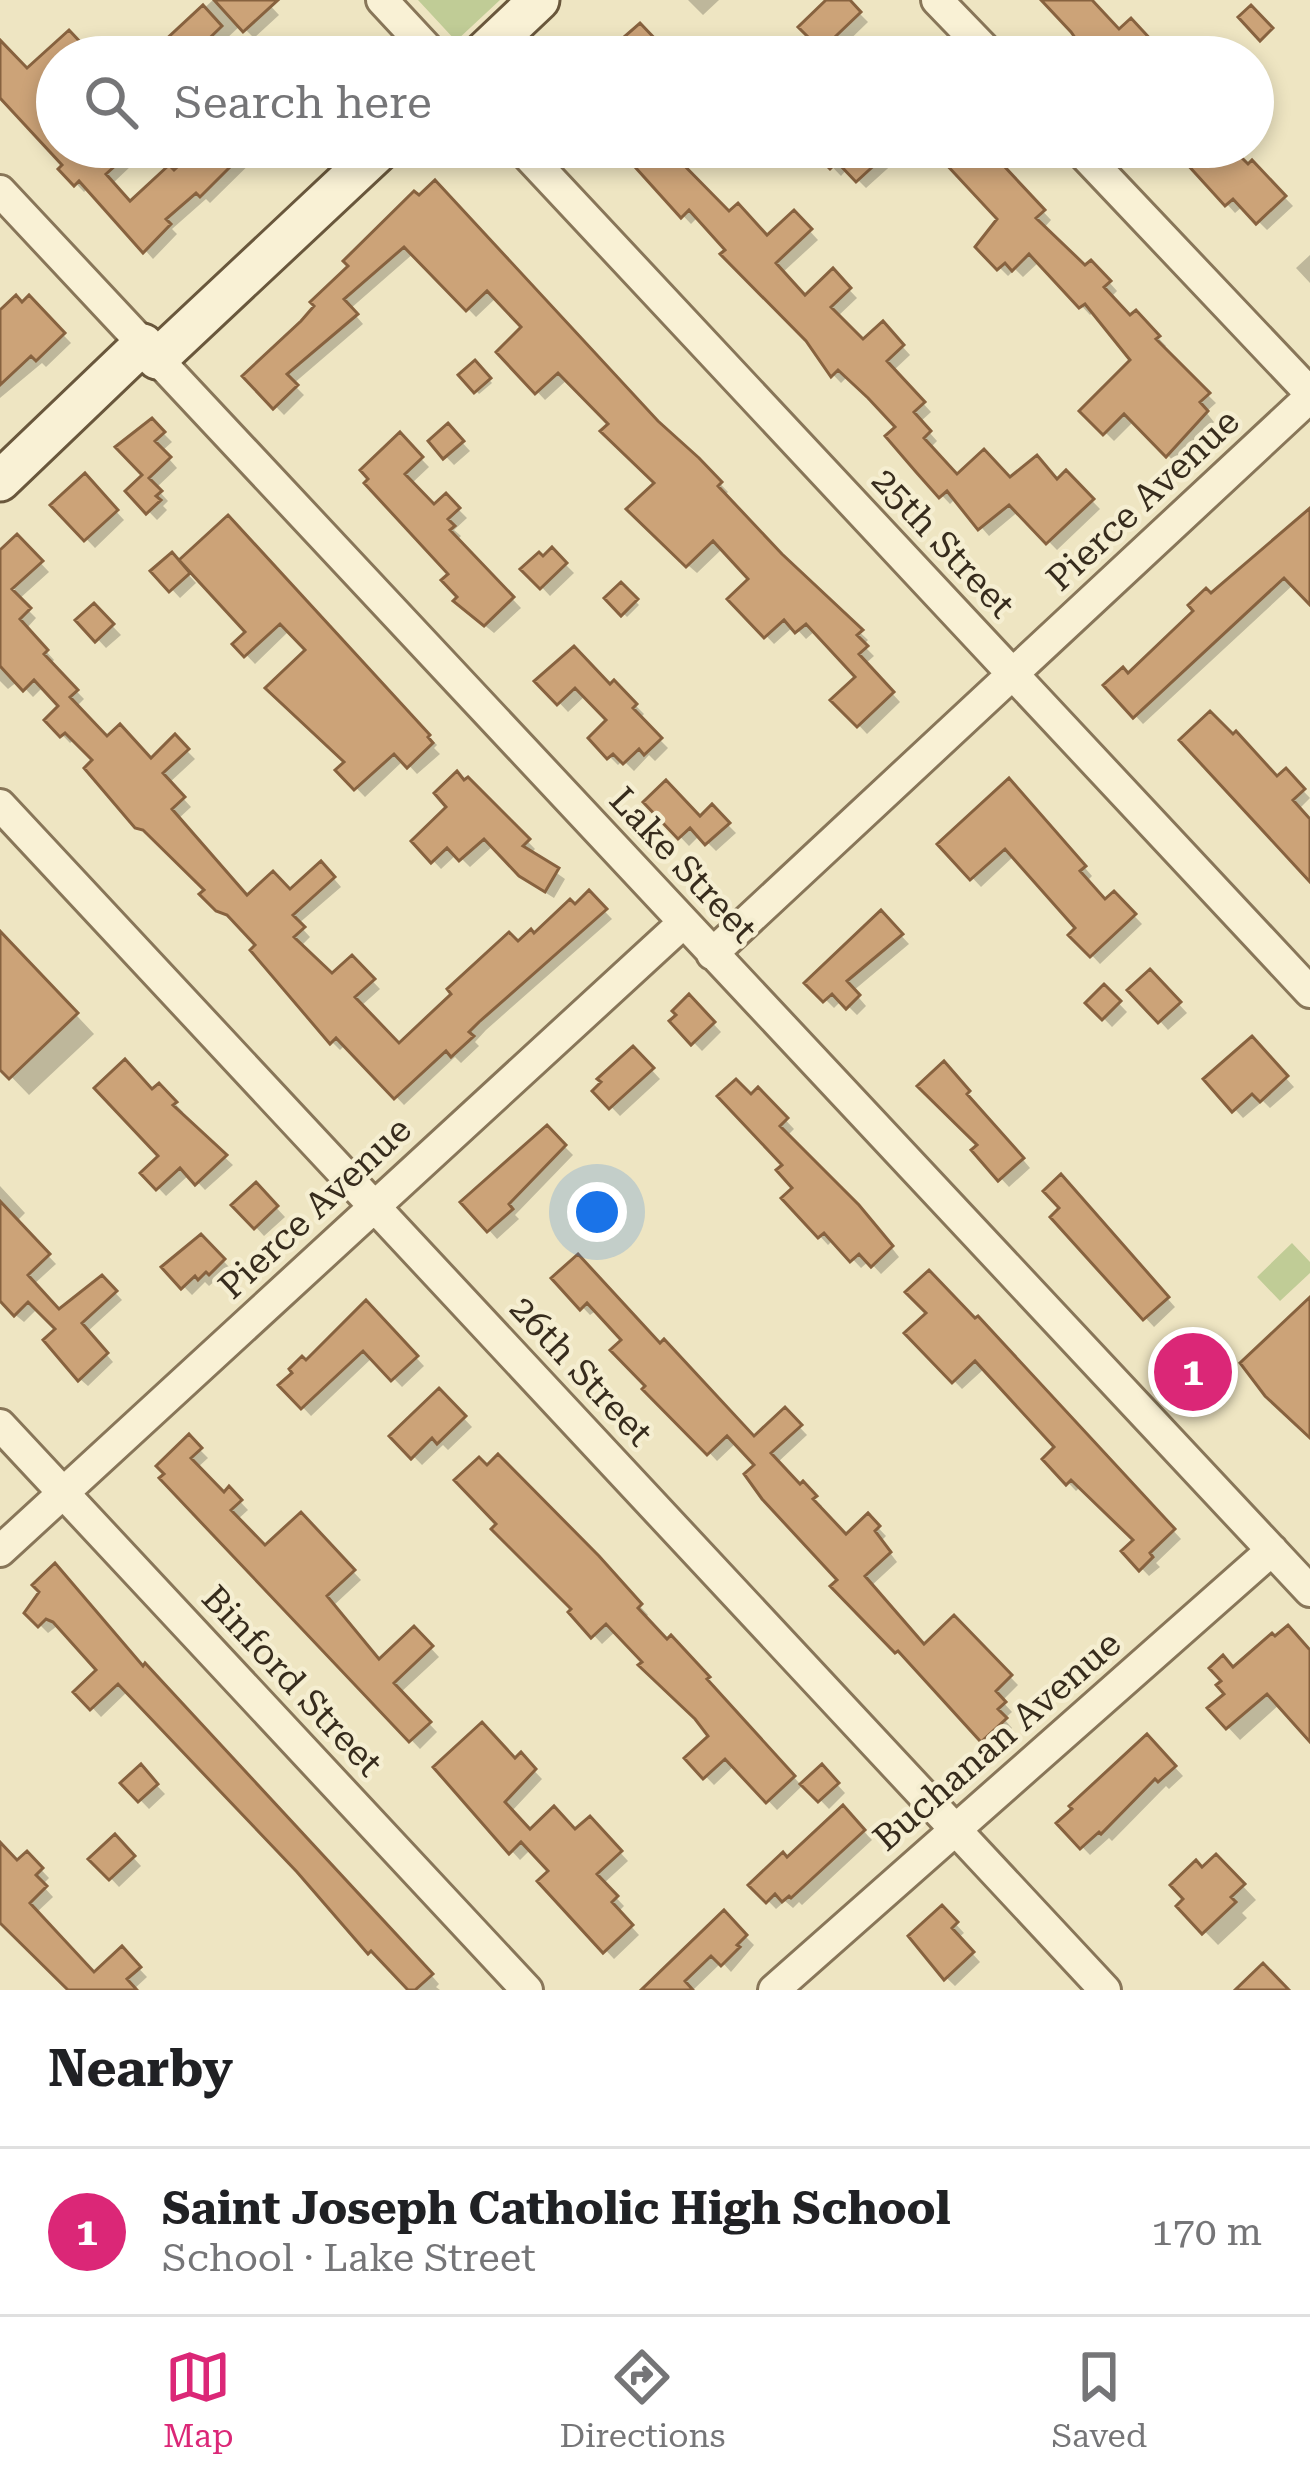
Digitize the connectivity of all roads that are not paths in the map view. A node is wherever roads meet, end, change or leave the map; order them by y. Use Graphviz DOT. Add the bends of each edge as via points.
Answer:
graph roads {
  1 [pos="382,0"];
  2 [pos="539,0"];
  3 [pos="938,0"];
  4 [pos="415,36"];
  5 [pos="501,36"];
  6 [pos="972,36"];
  7 [pos="359,168"];
  8 [pos="540,168"];
  9 [pos="1097,168"];
  10 [pos="0,190"];
  11 [pos="150,352"];
  12 [pos="1310,395"];
  13 [pos="0,481"];
  14 [pos="1013,674"];
  15 [pos="0,806"];
  16 [pos="683,923"];
  17 [pos="712,954"];
  18 [pos="1310,992"];
  19 [pos="374,1207"];
  20 [pos="0,1424"];
  21 [pos="63,1492"];
  22 [pos="1272,1550"];
  23 [pos="0,1551"];
  24 [pos="1310,1591"];
  25 [pos="956,1831"];
  26 [pos="527,1990"];
  27 [pos="774,1990"];
  28 [pos="1105,1990"];
  1 -- 4 [label="street"];
  2 -- 5 [label="street"];
  3 -- 6 [label="street"];
  7 -- 11 [label="street"];
  8 -- 14 [label="street, 25th Street"];
  9 -- 12 [label="street"];
  10 -- 11 [label="street, Lake Street"];
  11 -- 13 [label="street"];
  11 -- 16 [label="street, Lake Street"];
  12 -- 14 [label="street, Pierce Avenue"];
  14 -- 17 [label="street, Pierce Avenue"];
  14 -- 18 [label="street, 25th Street"];
  15 -- 19 [label="street, 26th Street"];
  16 -- 17 [label="street, Lake Street"];
  16 -- 19 [label="street, Pierce Avenue"];
  17 -- 22 [label="street, Lake Street"];
  19 -- 21 [label="street, Pierce Avenue"];
  19 -- 25 [label="street, 26th Street"];
  20 -- 21 [label="street, Binford Street"];
  21 -- 23 [label="street, Pierce Avenue"];
  21 -- 26 [label="street, Binford Street"];
  22 -- 24 [label="street, Lake Street"];
  22 -- 25 [label="street, Buchanan Avenue"];
  25 -- 27 [label="street, Buchanan Avenue"];
  25 -- 28 [label="street, 26th Street"];
}
